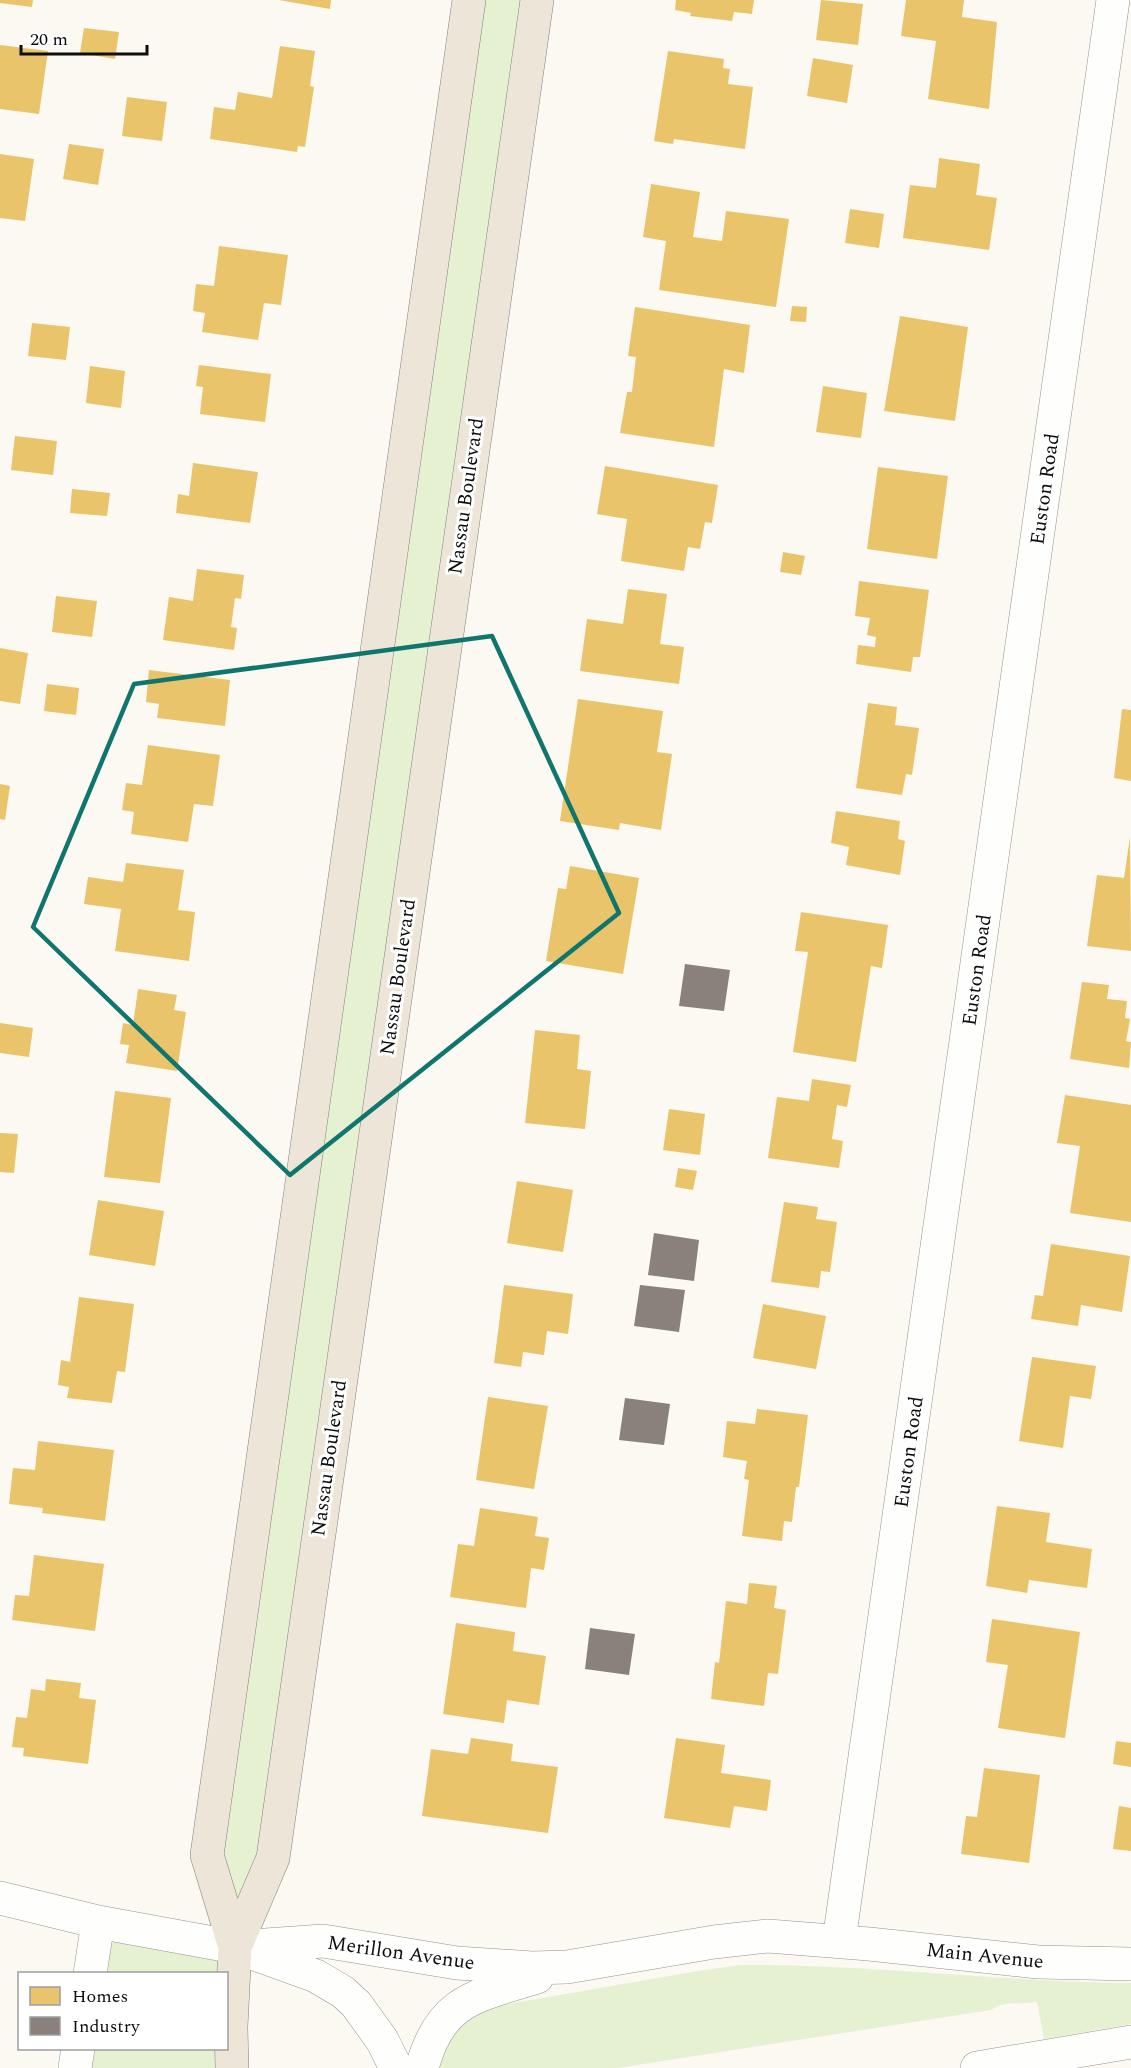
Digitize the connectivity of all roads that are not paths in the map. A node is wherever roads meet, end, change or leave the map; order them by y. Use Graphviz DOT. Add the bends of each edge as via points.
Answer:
graph roads {
  1 [pos="469,0"];
  2 [pos="537,0"];
  3 [pos="1113,0"];
  4 [pos="0,1898"];
  5 [pos="98,1922"];
  6 [pos="839,1941"];
  7 [pos="235,1947"];
  8 [pos="1131,1964"];
  9 [pos="567,1967"];
  10 [pos="90,1972"];
  11 [pos="1131,2042"];
  12 [pos="78,2050"];
  13 [pos="75,2068"];
  14 [pos="232,2068"];
  15 [pos="396,2068"];
  16 [pos="422,2068"];
  17 [pos="977,2068"];
  1 -- 7 [label="main road, Nassau Boulevard" via="207,1856"];
  2 -- 7 [label="main road, Nassau Boulevard" via="273,1858"];
  3 -- 6 [label="street, Euston Road"];
  4 -- 5 [label="street, Merillon Avenue"];
  5 -- 7 [label="street, Merillon Avenue"];
  5 -- 10 [label="street"];
  6 -- 8 [label="street, Main Avenue" via="1038,1962"];
  6 -- 9 [label="street, Merillon Avenue" via="741,1938"];
  7 -- 9 [label="street, Merillon Avenue" via="323,1941 495,1967"];
  7 -- 14 [label="main road, Nassau Boulevard"];
  7 -- 15 [label="street, Merillon Avenue" via="316,1976 343,1992 369,2021"];
  9 -- 16 [label="street, Merillon Avenue" via="471,1998 458,2006 437,2028"];
  11 -- 17 [label="street"];
  12 -- 13 [label="street"];
}
